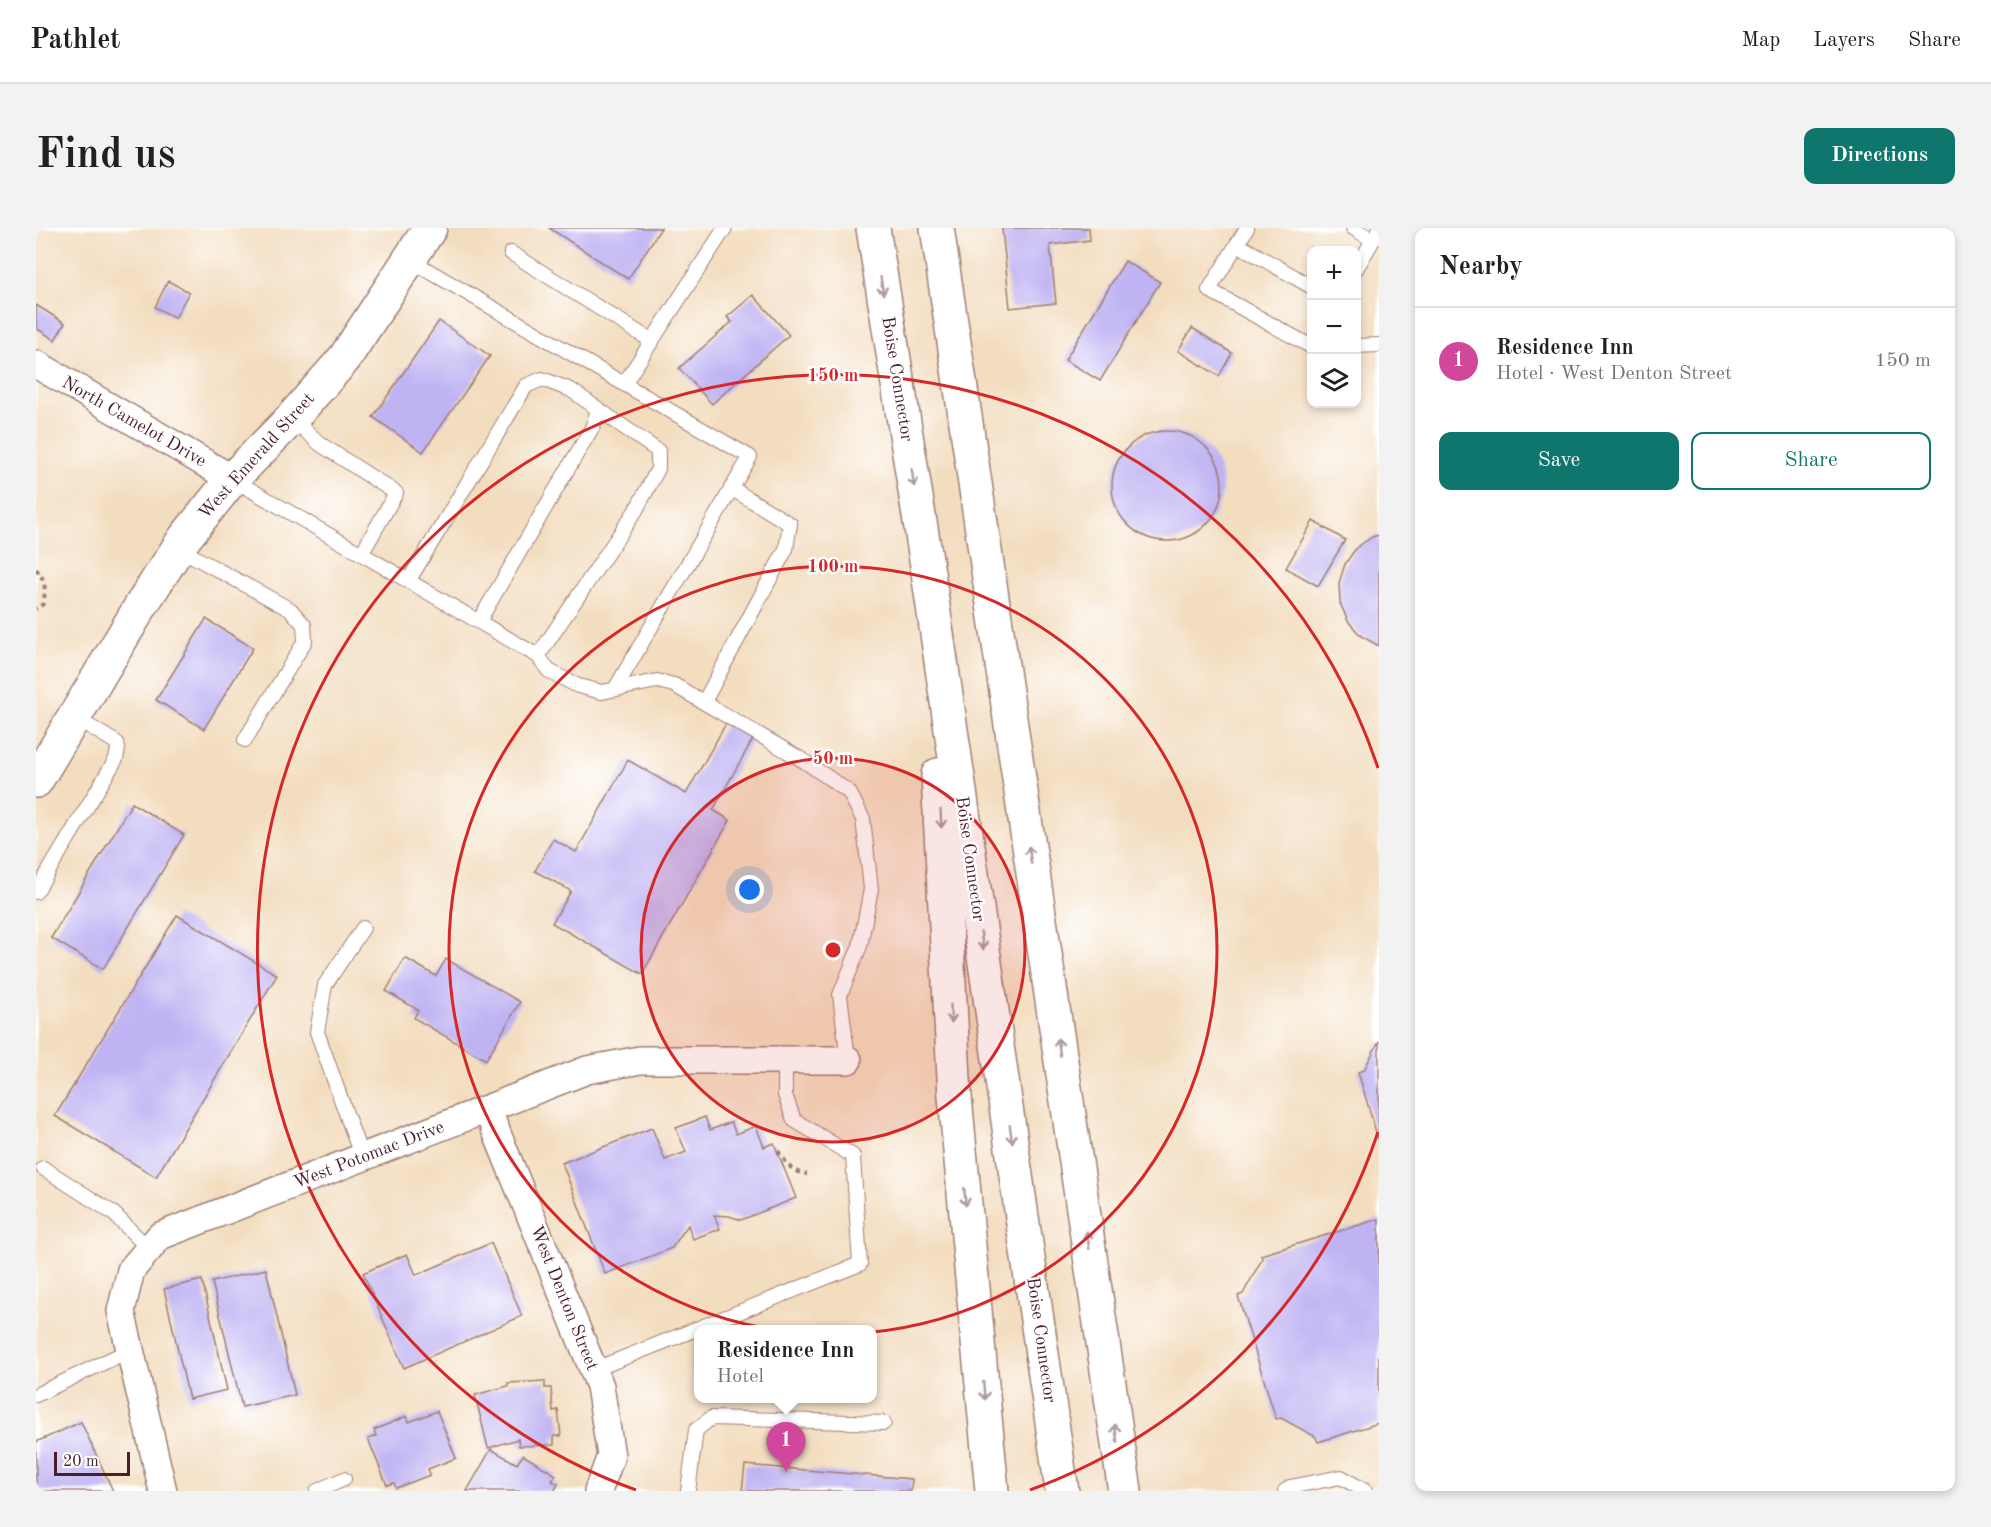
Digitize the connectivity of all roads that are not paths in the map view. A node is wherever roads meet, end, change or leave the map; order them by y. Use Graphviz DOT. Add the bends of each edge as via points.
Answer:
graph roads {
  1 [pos="430,228"];
  2 [pos="724,228"];
  3 [pos="873,228"];
  4 [pos="937,228"];
  5 [pos="1247,228"];
  6 [pos="1353,228"];
  7 [pos="1376,235"];
  8 [pos="1237,244"];
  9 [pos="511,253"];
  10 [pos="410,260"];
  11 [pos="1361,260"];
  12 [pos="1307,285"];
  13 [pos="652,342"];
  14 [pos="1379,345"];
  15 [pos="1307,346"];
  16 [pos="1361,346"];
  17 [pos="36,364"];
  18 [pos="624,384"];
  19 [pos="598,409"];
  20 [pos="292,418"];
  21 [pos="232,479"];
  22 [pos="732,488"];
  23 [pos="178,548"];
  24 [pos="362,553"];
  25 [pos="928,572"];
  26 [pos="409,580"];
  27 [pos="479,621"];
  28 [pos="538,656"];
  29 [pos="615,690"];
  30 [pos="704,702"];
  31 [pos="74,717"];
  32 [pos="245,740"];
  33 [pos="36,781"];
  34 [pos="36,892"];
  35 [pos="363,928"];
  36 [pos="784,1060"];
  37 [pos="848,1060"];
  38 [pos="487,1109"];
  39 [pos="362,1158"];
  40 [pos="43,1168"];
  41 [pos="149,1249"];
  42 [pos="706,1325"];
  43 [pos="694,1330"];
  44 [pos="130,1350"];
  45 [pos="593,1370"];
  46 [pos="36,1395"];
  47 [pos="884,1423"];
  48 [pos="344,1479"];
  49 [pos="162,1491"];
  50 [pos="317,1491"];
  51 [pos="598,1491"];
  52 [pos="688,1491"];
  53 [pos="992,1491"];
  54 [pos="1062,1491"];
  55 [pos="1125,1491"];
  56 [pos="1285,1491"];
  57 [pos="1365,1491"];
  1 -- 10 [label="main road, West Emerald Street"];
  2 -- 13 [label="lane"];
  3 -- 25 [label="main road, Boise Connector, one-way"];
  55 -- 4 [label="main road, one-way"];
  5 -- 8 [label="lane"];
  6 -- 7 [label="lane"];
  7 -- 11 [label="lane"];
  8 -- 12 [label="lane"];
  8 -- 15 [label="lane" via="1209,290"];
  9 -- 13 [label="lane"];
  10 -- 18 [label="lane"];
  10 -- 20 [label="main road, West Emerald Street" via="344,359"];
  13 -- 18 [label="lane"];
  14 -- 16 [label="lane"];
  17 -- 21 [label="street, North Camelot Drive"];
  18 -- 22 [label="lane" via="750,457"];
  19 -- 26 [label="lane" via="572,390 542,380 526,387"];
  19 -- 27 [label="lane" via="593,426"];
  19 -- 28 [label="lane" via="658,451 658,469 636,510"];
  20 -- 21 [label="main road, West Emerald Street"];
  20 -- 24 [label="lane" via="320,444 396,493"];
  21 -- 23 [label="main road, West Emerald Street"];
  21 -- 24 [label="lane"];
  22 -- 29 [label="lane"];
  22 -- 30 [label="lane" via="790,524 786,549"];
  23 -- 31 [label="main road, West Emerald Street"];
  23 -- 32 [label="lane" via="291,610 304,625 305,641"];
  24 -- 26 [label="lane"];
  25 -- 53 [label="main road, one-way" via="956,1097"];
  25 -- 54 [label="main road, Boise Connector, one-way"];
  26 -- 27 [label="lane"];
  27 -- 28 [label="lane"];
  28 -- 29 [label="lane" via="549,672 578,686 602,692"];
  29 -- 30 [label="lane" via="657,681 674,685"];
  30 -- 37 [label="lane" via="849,792 863,819 871,889 860,946 840,995"];
  31 -- 33 [label="main road, West Emerald Street"];
  31 -- 34 [label="lane" via="117,743 116,759"];
  35 -- 39 [label="lane" via="325,985 317,1032"];
  36 -- 37 [label="street, West Potomac Drive"];
  36 -- 38 [label="street, West Potomac Drive" via="640,1060 587,1070"];
  36 -- 42 [label="lane" via="785,1095 794,1120 854,1156 860,1264"];
  38 -- 39 [label="street, West Potomac Drive"];
  38 -- 45 [label="street, West Denton Street"];
  39 -- 41 [label="street, West Potomac Drive" via="160,1236"];
  40 -- 41 [label="lane" via="113,1213"];
  41 -- 44 [label="street, West Potomac Drive" via="131,1270 121,1311"];
  43 -- 45 [label="lane"];
  44 -- 46 [label="lane"];
  44 -- 49 [label="street, West Potomac Drive"];
  45 -- 51 [label="street, West Denton Street" via="600,1386 611,1456"];
  47 -- 52 [label="lane" via="711,1418 696,1430"];
  48 -- 50 [label="lane"];
  56 -- 57 [label="lane" via="1341,1477"];
}
